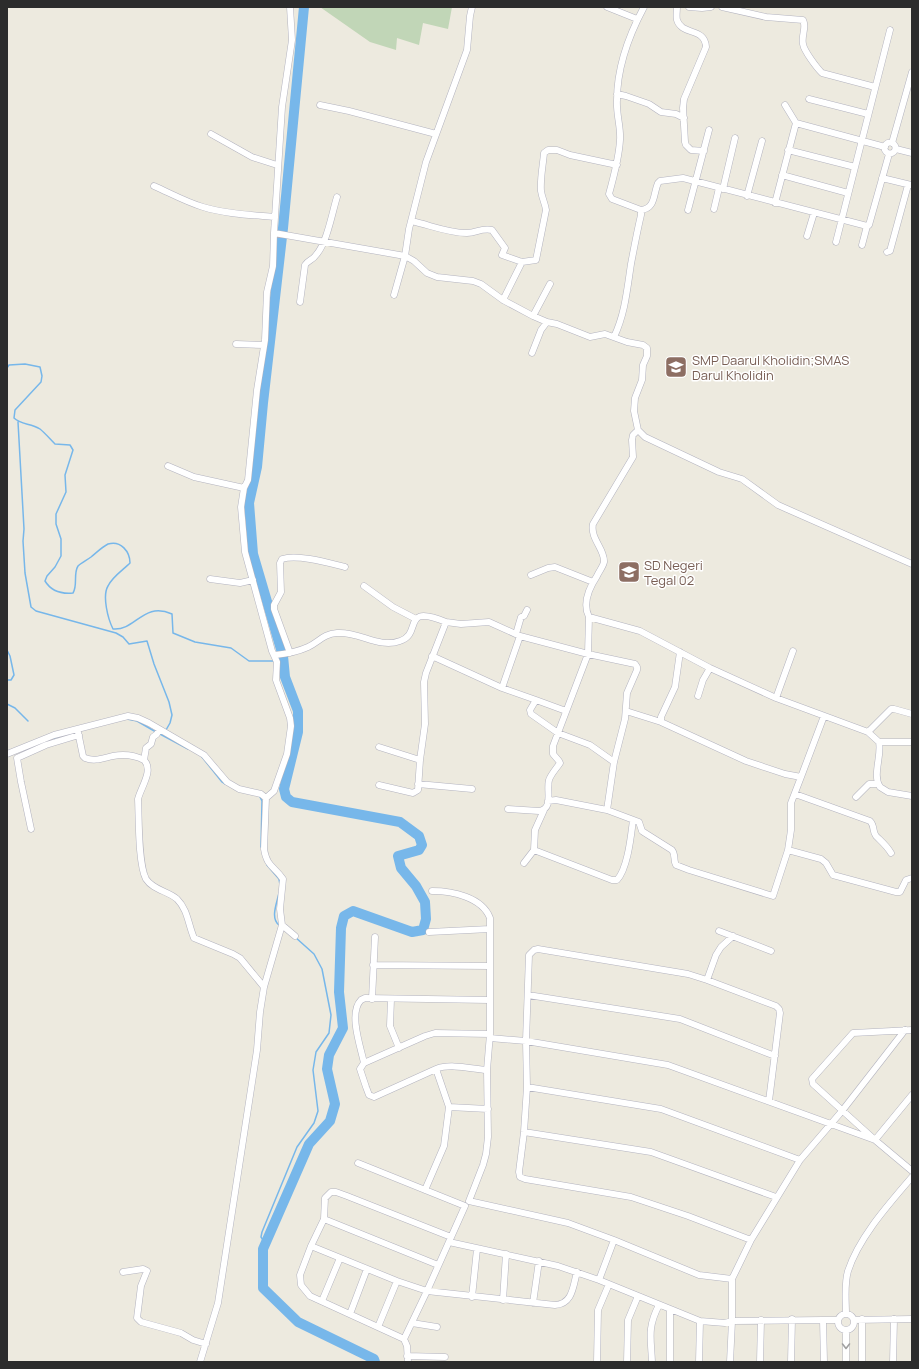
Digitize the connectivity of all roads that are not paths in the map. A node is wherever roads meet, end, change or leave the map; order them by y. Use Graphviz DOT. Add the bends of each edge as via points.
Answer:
graph roads {
  1 [pos="290,7"];
  2 [pos="472,7"];
  3 [pos="607,7"];
  4 [pos="644,7"];
  5 [pos="677,7"];
  6 [pos="688,7"];
  7 [pos="711,7"];
  8 [pos="722,7"];
  9 [pos="637,19"];
  10 [pos="890,30"];
  11 [pos="912,72"];
  12 [pos="875,87"];
  13 [pos="617,94"];
  14 [pos="810,99"];
  15 [pos="320,105"];
  16 [pos="785,105"];
  17 [pos="868,114"];
  18 [pos="684,118"];
  19 [pos="796,123"];
  20 [pos="709,130"];
  21 [pos="211,134"];
  22 [pos="436,134"];
  23 [pos="735,138"];
  24 [pos="762,141"];
  25 [pos="862,141"];
  26 [pos="892,143"];
  27 [pos="885,147"];
  28 [pos="896,149"];
  29 [pos="788,150"];
  30 [pos="704,151"];
  31 [pos="889,154"];
  32 [pos="912,154"];
  33 [pos="278,165"];
  34 [pos="616,165"];
  35 [pos="855,168"];
  36 [pos="782,175"];
  37 [pos="882,178"];
  38 [pos="695,182"];
  39 [pos="910,185"];
  40 [pos="154,186"];
  41 [pos="721,189"];
  42 [pos="848,192"];
  43 [pos="747,196"];
  44 [pos="337,197"];
  45 [pos="774,203"];
  46 [pos="714,209"];
  47 [pos="641,210"];
  48 [pos="688,210"];
  49 [pos="814,213"];
  50 [pos="274,217"];
  51 [pos="841,220"];
  52 [pos="411,221"];
  53 [pos="867,226"];
  54 [pos="276,233"];
  55 [pos="807,236"];
  56 [pos="324,242"];
  57 [pos="836,242"];
  58 [pos="862,245"];
  59 [pos="887,252"];
  60 [pos="405,256"];
  61 [pos="522,262"];
  62 [pos="550,284"];
  63 [pos="394,295"];
  64 [pos="503,300"];
  65 [pos="300,302"];
  66 [pos="533,316"];
  67 [pos="547,322"];
  68 [pos="614,338"];
  69 [pos="236,344"];
  70 [pos="264,345"];
  71 [pos="532,352"];
  72 [pos="638,430"];
  73 [pos="168,466"];
  74 [pos="244,488"];
  75 [pos="912,564"];
  76 [pos="345,567"];
  77 [pos="531,575"];
  78 [pos="210,579"];
  79 [pos="253,580"];
  80 [pos="593,582"];
  81 [pos="364,586"];
  82 [pos="527,610"];
  83 [pos="589,617"];
  84 [pos="416,619"];
  85 [pos="446,622"];
  86 [pos="518,635"];
  87 [pos="793,651"];
  88 [pos="680,652"];
  89 [pos="290,654"];
  90 [pos="588,654"];
  91 [pos="275,655"];
  92 [pos="432,656"];
  93 [pos="710,668"];
  94 [pos="502,688"];
  95 [pos="698,696"];
  96 [pos="776,698"];
  97 [pos="536,700"];
  98 [pos="566,711"];
  99 [pos="626,711"];
  100 [pos="912,714"];
  101 [pos="824,716"];
  102 [pos="661,722"];
  103 [pos="78,732"];
  104 [pos="158,732"];
  105 [pos="868,732"];
  106 [pos="558,733"];
  107 [pos="879,742"];
  108 [pos="912,742"];
  109 [pos="379,747"];
  110 [pos="7,754"];
  111 [pos="144,760"];
  112 [pos="420,760"];
  113 [pos="614,762"];
  114 [pos="801,777"];
  115 [pos="418,784"];
  116 [pos="878,784"];
  117 [pos="379,785"];
  118 [pos="472,788"];
  119 [pos="795,794"];
  120 [pos="912,796"];
  121 [pos="856,797"];
  122 [pos="266,798"];
  123 [pos="548,801"];
  124 [pos="508,809"];
  125 [pos="544,810"];
  126 [pos="607,810"];
  127 [pos="633,820"];
  128 [pos="32,829"];
  129 [pos="534,850"];
  130 [pos="788,850"];
  131 [pos="891,853"];
  132 [pos="524,863"];
  133 [pos="912,878"];
  134 [pos="432,891"];
  135 [pos="281,926"];
  136 [pos="490,929"];
  137 [pos="719,931"];
  138 [pos="429,932"];
  139 [pos="295,936"];
  140 [pos="733,936"];
  141 [pos="374,937"];
  142 [pos="771,951"];
  143 [pos="373,965"];
  144 [pos="490,966"];
  145 [pos="707,980"];
  146 [pos="264,987"];
  147 [pos="528,995"];
  148 [pos="372,998"];
  149 [pos="391,999"];
  150 [pos="490,1000"];
  151 [pos="909,1030"];
  152 [pos="490,1036"];
  153 [pos="526,1041"];
  154 [pos="399,1048"];
  155 [pos="774,1056"];
  156 [pos="364,1063"];
  157 [pos="436,1069"];
  158 [pos="487,1070"];
  159 [pos="526,1087"];
  160 [pos="912,1095"];
  161 [pos="769,1101"];
  162 [pos="449,1107"];
  163 [pos="488,1109"];
  164 [pos="842,1111"];
  165 [pos="830,1124"];
  166 [pos="524,1132"];
  167 [pos="875,1140"];
  168 [pos="800,1160"];
  169 [pos="358,1163"];
  170 [pos="912,1171"];
  171 [pos="912,1177"];
  172 [pos="425,1190"];
  173 [pos="776,1197"];
  174 [pos="467,1203"];
  175 [pos="324,1219"];
  176 [pos="450,1240"];
  177 [pos="614,1240"];
  178 [pos="751,1240"];
  179 [pos="311,1246"];
  180 [pos="476,1249"];
  181 [pos="506,1254"];
  182 [pos="340,1258"];
  183 [pos="539,1261"];
  184 [pos="438,1265"];
  185 [pos="367,1269"];
  186 [pos="123,1272"];
  187 [pos="577,1272"];
  188 [pos="732,1279"];
  189 [pos="599,1280"];
  190 [pos="397,1281"];
  191 [pos="609,1284"];
  192 [pos="427,1291"];
  193 [pos="638,1296"];
  194 [pos="472,1297"];
  195 [pos="503,1300"];
  196 [pos="322,1301"];
  197 [pos="533,1302"];
  198 [pos="659,1305"];
  199 [pos="670,1310"];
  200 [pos="350,1314"];
  201 [pos="846,1314"];
  202 [pos="792,1319"];
  203 [pos="862,1319"];
  204 [pos="894,1319"];
  205 [pos="912,1319"];
  206 [pos="761,1320"];
  207 [pos="823,1320"];
  208 [pos="838,1320"];
  209 [pos="854,1320"];
  210 [pos="700,1321"];
  211 [pos="732,1321"];
  212 [pos="412,1323"];
  213 [pos="378,1327"];
  214 [pos="437,1328"];
  215 [pos="846,1331"];
  216 [pos="404,1339"];
  217 [pos="206,1344"];
  218 [pos="445,1357"];
  219 [pos="407,1359"];
  220 [pos="200,1362"];
  221 [pos="597,1362"];
  222 [pos="627,1362"];
  223 [pos="652,1362"];
  224 [pos="670,1362"];
  225 [pos="699,1362"];
  226 [pos="730,1362"];
  227 [pos="760,1362"];
  228 [pos="791,1362"];
  229 [pos="824,1362"];
  230 [pos="846,1362"];
  231 [pos="862,1362"];
  232 [pos="893,1362"];
  1 -- 33 [label="street" via="292,40 282,107"];
  2 -- 22 [label="street" via="467,50"];
  3 -- 9 [label="street"];
  4 -- 9 [label="street"];
  5 -- 18 [label="street" via="681,27 704,37 706,41 706,47 684,99"];
  6 -- 7 [label="street"];
  8 -- 12 [label="street" via="766,17 803,20 803,47 822,73"];
  9 -- 13 [label="street" via="622,61"];
  10 -- 12 [label="street"];
  11 -- 26 [label="street"];
  12 -- 17 [label="street"];
  13 -- 18 [label="street" via="648,104 661,112"];
  13 -- 34 [label="street" via="620,140"];
  14 -- 17 [label="street"];
  15 -- 22 [label="street"];
  16 -- 19 [label="street"];
  17 -- 25 [label="street"];
  18 -- 30 [label="street" via="686,145 691,150"];
  19 -- 25 [label="street"];
  19 -- 29 [label="street"];
  20 -- 30 [label="street"];
  21 -- 33 [label="street" via="252,157"];
  22 -- 52 [label="street"];
  23 -- 41 [label="street"];
  24 -- 43 [label="street"];
  25 -- 27 [label="street"];
  25 -- 35 [label="street"];
  26 -- 27 [label="street"];
  26 -- 28 [label="street"];
  27 -- 31 [label="street"];
  28 -- 31 [label="street"];
  28 -- 32 [label="street"];
  29 -- 35 [label="street"];
  29 -- 36 [label="street"];
  30 -- 38 [label="street"];
  31 -- 37 [label="street"];
  33 -- 50 [label="street"];
  34 -- 47 [label="street" via="609,196"];
  34 -- 61 [label="street" via="557,150 548,150 544,153 541,194 546,210 537,257 536,260"];
  35 -- 42 [label="street"];
  36 -- 42 [label="street"];
  36 -- 45 [label="street"];
  37 -- 39 [label="street"];
  37 -- 53 [label="street"];
  38 -- 41 [label="street"];
  38 -- 47 [label="street" via="683,178 660,181 656,185 652,204"];
  38 -- 48 [label="street"];
  39 -- 59 [label="street" via="890,251"];
  40 -- 50 [label="street" via="204,207 244,215"];
  41 -- 43 [label="street"];
  41 -- 46 [label="street"];
  42 -- 51 [label="street"];
  43 -- 45 [label="street"];
  44 -- 56 [label="street"];
  45 -- 49 [label="street"];
  47 -- 68 [label="street" via="625,305"];
  49 -- 51 [label="street"];
  49 -- 55 [label="street"];
  50 -- 54 [label="street"];
  51 -- 53 [label="street"];
  51 -- 57 [label="street"];
  52 -- 60 [label="street"];
  52 -- 61 [label="street" via="467,233 483,229 492,230 505,248 502,255"];
  53 -- 58 [label="street"];
  54 -- 56 [label="street"];
  54 -- 70 [label="street"];
  56 -- 60 [label="street"];
  56 -- 65 [label="street" via="317,255 305,265"];
  60 -- 63 [label="street"];
  60 -- 64 [label="street" via="431,275 476,282"];
  61 -- 64 [label="street"];
  62 -- 66 [label="street"];
  64 -- 66 [label="street"];
  66 -- 67 [label="street"];
  67 -- 68 [label="street" via="590,337 605,334"];
  67 -- 71 [label="street"];
  68 -- 72 [label="street" via="647,348 642,380 635,398 634,411"];
  69 -- 70 [label="street"];
  70 -- 74 [label="street" via="248,480"];
  72 -- 75 [label="street" via="645,437 719,472 742,479 778,505"];
  72 -- 80 [label="street" via="632,440 633,457 593,524 592,533 604,559"];
  73 -- 74 [label="street" via="194,477"];
  74 -- 79 [label="street" via="241,507 244,541"];
  76 -- 89 [label="street" via="322,561 282,559 281,592 274,609"];
  77 -- 80 [label="street" via="555,567"];
  78 -- 79 [label="street" via="240,583"];
  79 -- 91 [label="street"];
  80 -- 83 [label="street" via="586,602"];
  81 -- 84 [label="street" via="393,607"];
  82 -- 86 [label="street" via="521,617"];
  83 -- 88 [label="street" via="640,631"];
  83 -- 90 [label="street"];
  84 -- 85 [label="street" via="426,615"];
  84 -- 89 [label="street" via="406,638 396,643 339,633 323,637 308,647"];
  85 -- 86 [label="street" via="490,622"];
  85 -- 92 [label="street"];
  86 -- 90 [label="street"];
  86 -- 94 [label="street"];
  87 -- 96 [label="street"];
  88 -- 93 [label="street"];
  88 -- 102 [label="street" via="675,687"];
  89 -- 91 [label="street"];
  90 -- 98 [label="street"];
  90 -- 99 [label="street" via="636,666"];
  91 -- 122 [label="street" via="276,680 291,726 287,754 274,791"];
  92 -- 94 [label="street"];
  92 -- 112 [label="street" via="424,682 425,724"];
  93 -- 95 [label="street"];
  93 -- 96 [label="street"];
  94 -- 97 [label="street"];
  96 -- 101 [label="street"];
  97 -- 98 [label="street"];
  97 -- 106 [label="street" via="530,714"];
  98 -- 106 [label="street"];
  99 -- 102 [label="street"];
  99 -- 113 [label="street"];
  100 -- 105 [label="street" via="890,709"];
  101 -- 105 [label="street"];
  101 -- 114 [label="street"];
  102 -- 114 [label="street" via="746,761"];
  103 -- 104 [label="street" via="128,716 138,718"];
  103 -- 110 [label="street" via="54,735"];
  103 -- 111 [label="street" via="85,758 94,760 127,755"];
  103 -- 128 [label="street" via="17,758 20,782"];
  104 -- 111 [label="street" via="146,748"];
  104 -- 122 [label="street" via="204,755 227,782"];
  105 -- 107 [label="street"];
  106 -- 113 [label="street" via="590,745"];
  106 -- 123 [label="street" via="553,751 560,764 549,778"];
  107 -- 108 [label="street"];
  107 -- 116 [label="street"];
  109 -- 112 [label="street"];
  111 -- 146 [label="street" via="148,773 138,798 141,852 146,878 156,887 172,895 183,906 194,938 240,958"];
  112 -- 115 [label="street"];
  113 -- 126 [label="street"];
  114 -- 119 [label="street"];
  115 -- 117 [label="street" via="417,792 414,793"];
  115 -- 118 [label="street"];
  116 -- 120 [label="street" via="884,790"];
  116 -- 121 [label="street" via="869,784"];
  119 -- 130 [label="street" via="790,811"];
  119 -- 131 [label="street" via="870,821 875,835"];
  122 -- 135 [label="street" via="264,849 270,866 283,879"];
  123 -- 125 [label="street"];
  123 -- 126 [label="street" via="556,800"];
  124 -- 125 [label="street"];
  125 -- 129 [label="street" via="535,830"];
  126 -- 127 [label="street"];
  127 -- 129 [label="street" via="630,846 617,880"];
  127 -- 130 [label="street" via="639,822 642,831 672,850 676,865 773,896"];
  129 -- 132 [label="street"];
  130 -- 133 [label="street" via="821,859 834,875 896,892 900,892 906,880"];
  134 -- 136 [label="street" via="462,894 481,906 490,918"];
  135 -- 139 [label="street"];
  135 -- 146 [label="street"];
  136 -- 138 [label="street"];
  136 -- 144 [label="street"];
  137 -- 140 [label="street"];
  140 -- 142 [label="street"];
  140 -- 145 [label="street" via="716,955"];
  141 -- 143 [label="street"];
  143 -- 144 [label="street"];
  143 -- 148 [label="street"];
  144 -- 150 [label="street"];
  145 -- 147 [label="street" via="672,971 538,949 529,955"];
  145 -- 155 [label="street" via="779,1009"];
  146 -- 217 [label="street" via="228,1244 216,1309"];
  147 -- 153 [label="street"];
  147 -- 155 [label="street" via="680,1019"];
  148 -- 149 [label="street"];
  148 -- 156 [label="street" via="359,1001 356,1018 356,1030"];
  149 -- 150 [label="street"];
  149 -- 154 [label="street" via="390,1026"];
  150 -- 152 [label="street"];
  151 -- 164 [label="street"];
  151 -- 164 [label="street" via="853,1033 812,1079 813,1084"];
  152 -- 153 [label="street"];
  152 -- 154 [label="street" via="435,1033"];
  152 -- 158 [label="street"];
  153 -- 159 [label="street"];
  153 -- 161 [label="street" via="668,1065"];
  154 -- 156 [label="street"];
  155 -- 161 [label="street"];
  156 -- 157 [label="street" via="360,1068 361,1073 369,1095 374,1096"];
  157 -- 158 [label="street" via="454,1067"];
  157 -- 162 [label="street"];
  158 -- 163 [label="street"];
  159 -- 166 [label="street"];
  159 -- 168 [label="street" via="661,1109"];
  160 -- 167 [label="street"];
  161 -- 165 [label="street"];
  162 -- 163 [label="street"];
  162 -- 172 [label="street" via="444,1146"];
  163 -- 174 [label="street" via="486,1154"];
  164 -- 165 [label="street"];
  164 -- 167 [label="street"];
  165 -- 167 [label="street"];
  165 -- 168 [label="street"];
  166 -- 173 [label="street" via="651,1152"];
  166 -- 178 [label="street" via="520,1177 631,1197"];
  167 -- 170 [label="street"];
  168 -- 173 [label="street"];
  169 -- 172 [label="street"];
  171 -- 201 [label="street" via="880,1215 855,1254 848,1271"];
  172 -- 174 [label="street"];
  173 -- 178 [label="street"];
  174 -- 176 [label="street"];
  174 -- 177 [label="street" via="568,1223"];
  175 -- 176 [label="street" via="325,1198 331,1192 336,1192"];
  175 -- 179 [label="street"];
  175 -- 184 [label="street"];
  176 -- 180 [label="street"];
  176 -- 184 [label="street"];
  177 -- 188 [label="street" via="699,1275"];
  177 -- 189 [label="street"];
  178 -- 188 [label="street"];
  179 -- 182 [label="street"];
  179 -- 196 [label="street" via="301,1268 300,1280 310,1296"];
  180 -- 181 [label="street"];
  180 -- 194 [label="street"];
  181 -- 183 [label="street"];
  181 -- 195 [label="street"];
  182 -- 185 [label="street"];
  182 -- 196 [label="street"];
  183 -- 187 [label="street"];
  183 -- 197 [label="street"];
  184 -- 192 [label="street"];
  185 -- 190 [label="street"];
  185 -- 200 [label="street"];
  186 -- 217 [label="street" via="142,1269 147,1271 141,1286 137,1312 137,1318 141,1322 181,1333"];
  187 -- 189 [label="street"];
  187 -- 197 [label="street" via="566,1302 555,1305"];
  188 -- 211 [label="street"];
  189 -- 191 [label="street"];
  190 -- 192 [label="street"];
  190 -- 213 [label="street"];
  191 -- 193 [label="street"];
  191 -- 221 [label="street" via="598,1310"];
  192 -- 194 [label="street"];
  192 -- 212 [label="street"];
  193 -- 198 [label="street"];
  193 -- 222 [label="street" via="628,1320"];
  194 -- 195 [label="street"];
  195 -- 197 [label="street"];
  196 -- 200 [label="street"];
  198 -- 199 [label="street"];
  198 -- 223 [label="street" via="650,1327"];
  199 -- 210 [label="street"];
  199 -- 224 [label="street"];
  200 -- 213 [label="street"];
  201 -- 208 [label="street"];
  201 -- 209 [label="street"];
  202 -- 206 [label="street"];
  202 -- 207 [label="street"];
  202 -- 228 [label="street"];
  203 -- 204 [label="street"];
  203 -- 209 [label="street"];
  203 -- 231 [label="street"];
  204 -- 205 [label="street"];
  204 -- 232 [label="street"];
  206 -- 211 [label="street"];
  206 -- 227 [label="street"];
  207 -- 208 [label="street"];
  207 -- 229 [label="street"];
  208 -- 215 [label="street" via="839,1327"];
  209 -- 215 [label="street" via="853,1327"];
  210 -- 211 [label="street"];
  210 -- 225 [label="street"];
  211 -- 226 [label="street"];
  212 -- 214 [label="street"];
  212 -- 216 [label="street"];
  213 -- 216 [label="street"];
  215 -- 230 [label="street, one-way"];
  216 -- 219 [label="street"];
  217 -- 220 [label="street"];
  218 -- 219 [label="street"];
}
